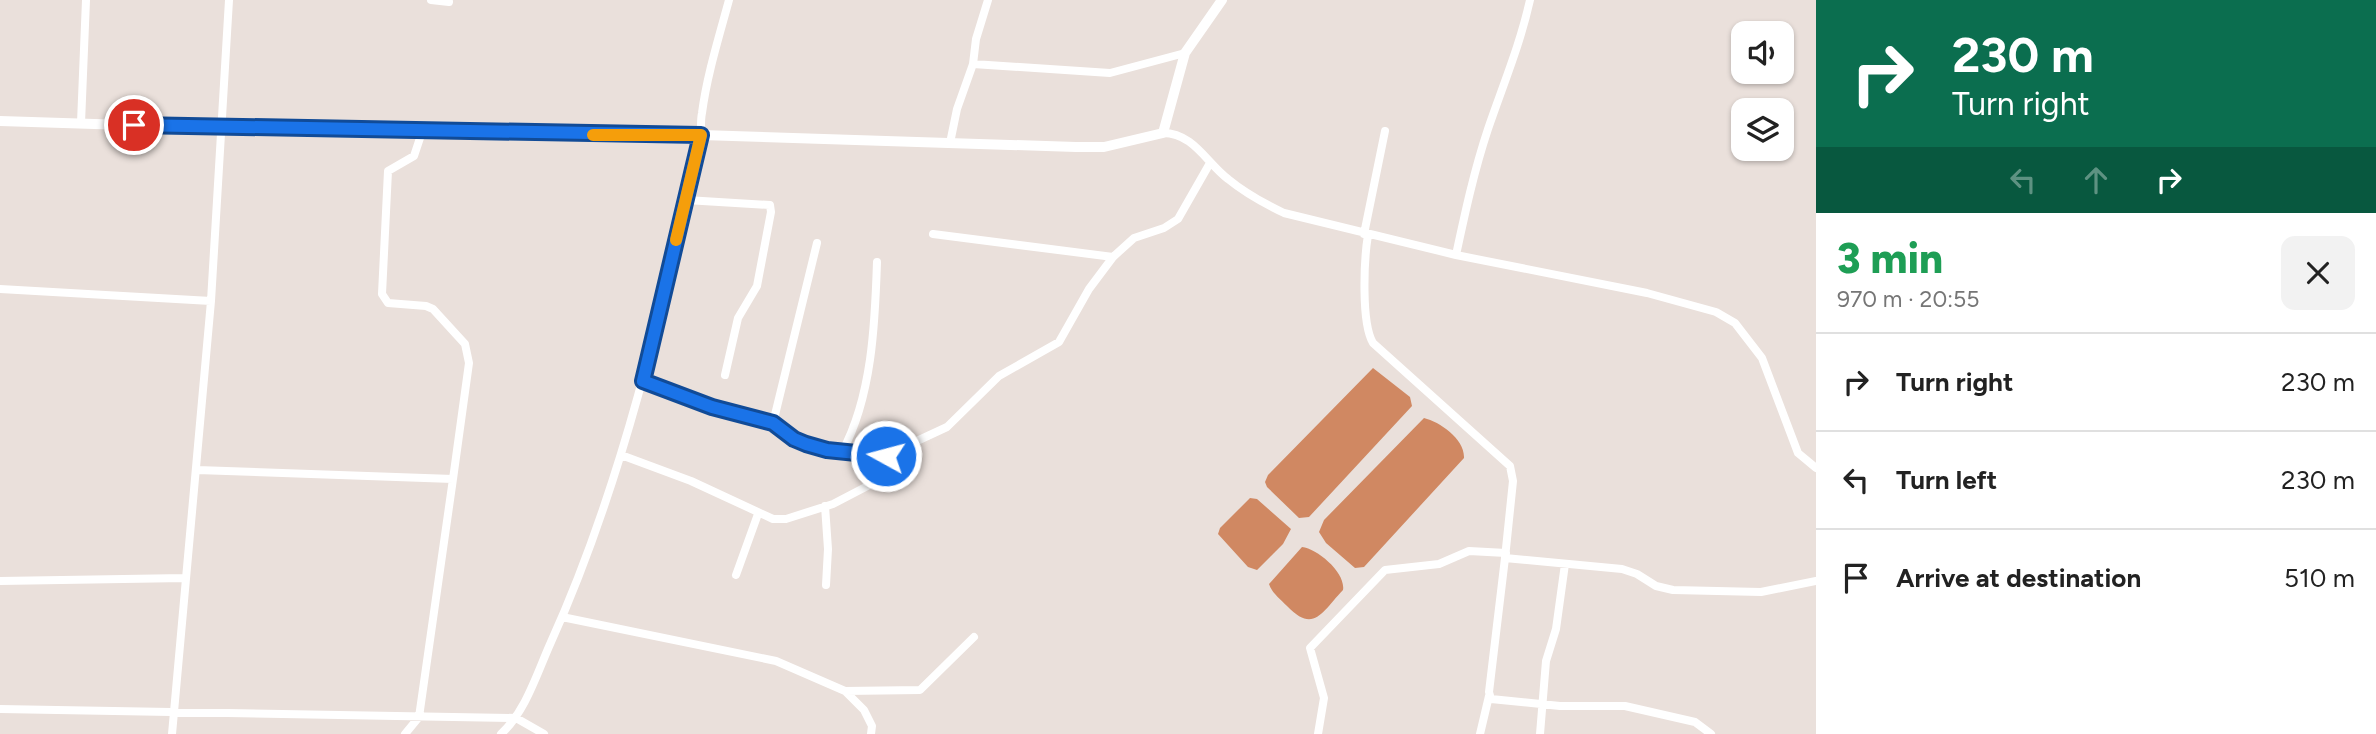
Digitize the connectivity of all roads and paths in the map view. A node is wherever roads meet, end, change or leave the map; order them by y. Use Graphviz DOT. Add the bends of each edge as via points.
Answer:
graph roads {
  1 [pos="86,0"];
  2 [pos="229,0"];
  3 [pos="431,0"];
  4 [pos="729,0"];
  5 [pos="988,0"];
  6 [pos="1530,0"];
  7 [pos="1218,1"];
  8 [pos="449,2"];
  9 [pos="1185,53"];
  10 [pos="973,64"];
  11 [pos="0,121"];
  12 [pos="80,123"];
  13 [pos="220,128"];
  14 [pos="1385,131"];
  15 [pos="422,132"];
  16 [pos="1163,133"];
  17 [pos="701,135"];
  18 [pos="950,143"];
  19 [pos="1210,163"];
  20 [pos="686,200"];
  21 [pos="933,234"];
  22 [pos="1366,234"];
  23 [pos="817,243"];
  24 [pos="1456,256"];
  25 [pos="1114,257"];
  26 [pos="877,262"];
  27 [pos="0,289"];
  28 [pos="211,301"];
  29 [pos="725,375"];
  30 [pos="643,381"];
  31 [pos="773,423"];
  32 [pos="842,452"];
  33 [pos="621,455"];
  34 [pos="898,458"];
  35 [pos="1816,468"];
  36 [pos="197,470"];
  37 [pos="453,479"];
  38 [pos="825,506"];
  39 [pos="758,514"];
  40 [pos="1505,556"];
  41 [pos="1565,564"];
  42 [pos="736,575"];
  43 [pos="185,578"];
  44 [pos="0,581"];
  45 [pos="1816,581"];
  46 [pos="826,586"];
  47 [pos="562,617"];
  48 [pos="974,638"];
  49 [pos="845,691"];
  50 [pos="1489,695"];
  51 [pos="1542,705"];
  52 [pos="0,709"];
  53 [pos="174,710"];
  54 [pos="419,717"];
  55 [pos="514,721"];
  56 [pos="172,734"];
  57 [pos="405,734"];
  58 [pos="501,734"];
  59 [pos="507,734"];
  60 [pos="544,734"];
  61 [pos="871,734"];
  62 [pos="1318,734"];
  63 [pos="1480,734"];
  64 [pos="1540,734"];
  65 [pos="1711,734"];
  1 -- 12 [label="street"];
  2 -- 13 [label="street"];
  3 -- 8 [label="street"];
  4 -- 17 [label="street"];
  5 -- 10 [label="street" via="975,39"];
  6 -- 24 [label="street" via="1518,51 1470,189"];
  7 -- 9 [label="street"];
  9 -- 10 [label="street" via="1110,72"];
  9 -- 16 [label="street"];
  10 -- 18 [label="street"];
  11 -- 12 [label="street"];
  12 -- 13 [label="street"];
  13 -- 15 [label="street"];
  13 -- 28 [label="street"];
  14 -- 22 [label="street"];
  15 -- 17 [label="street"];
  15 -- 37 [label="street" via="415,156 388,171 382,294 388,303 433,309 465,344 469,363"];
  16 -- 18 [label="street" via="1104,147"];
  16 -- 19 [label="street" via="1184,136"];
  17 -- 18 [label="street"];
  17 -- 20 [label="street"];
  19 -- 22 [label="street" via="1258,201"];
  19 -- 25 [label="street" via="1178,219 1134,238"];
  20 -- 29 [label="street" via="767,203 771,212 757,286 738,318"];
  20 -- 30 [label="street"];
  21 -- 25 [label="street"];
  22 -- 24 [label="street"];
  22 -- 40 [label="street" via="1367,333 1373,343 1510,466 1513,481"];
  23 -- 31 [label="street"];
  24 -- 35 [label="street" via="1647,293 1725,317 1747,335 1762,358 1797,453"];
  25 -- 34 [label="street" via="1089,289 1059,342 999,376 947,426 919,440"];
  26 -- 32 [label="street" via="876,308 863,391 855,428"];
  27 -- 28 [label="street"];
  28 -- 36 [label="street"];
  30 -- 31 [label="street" via="712,407"];
  30 -- 33 [label="street"];
  31 -- 32 [label="street" via="794,439"];
  32 -- 34 [label="street"];
  33 -- 39 [label="street" via="691,481"];
  33 -- 47 [label="street"];
  34 -- 38 [label="street" via="879,480"];
  36 -- 37 [label="street"];
  36 -- 43 [label="street"];
  37 -- 54 [label="street"];
  38 -- 39 [label="street" via="786,519"];
  38 -- 46 [label="street"];
  39 -- 42 [label="street"];
  40 -- 41 [label="street"];
  40 -- 50 [label="street"];
  40 -- 62 [label="street" via="1469,551 1439,564 1385,570 1364,589 1310,648 1324,698"];
  41 -- 45 [label="street" via="1622,569 1673,590 1761,592"];
  41 -- 51 [label="street"];
  43 -- 44 [label="street"];
  43 -- 53 [label="street"];
  47 -- 49 [label="street" via="776,661"];
  47 -- 55 [label="street"];
  48 -- 49 [label="street" via="919,690"];
  49 -- 61 [label="street" via="864,710"];
  50 -- 51 [label="street" via="1494,700"];
  50 -- 63 [label="street"];
  51 -- 64 [label="street"];
  51 -- 65 [label="street" via="1625,706 1695,722"];
  52 -- 53 [label="street"];
  53 -- 54 [label="street"];
  53 -- 56 [label="street"];
  54 -- 55 [label="street"];
  54 -- 57 [label="street"];
  55 -- 58 [label="street"];
  55 -- 59 [label="street"];
  55 -- 60 [label="street"];
}
